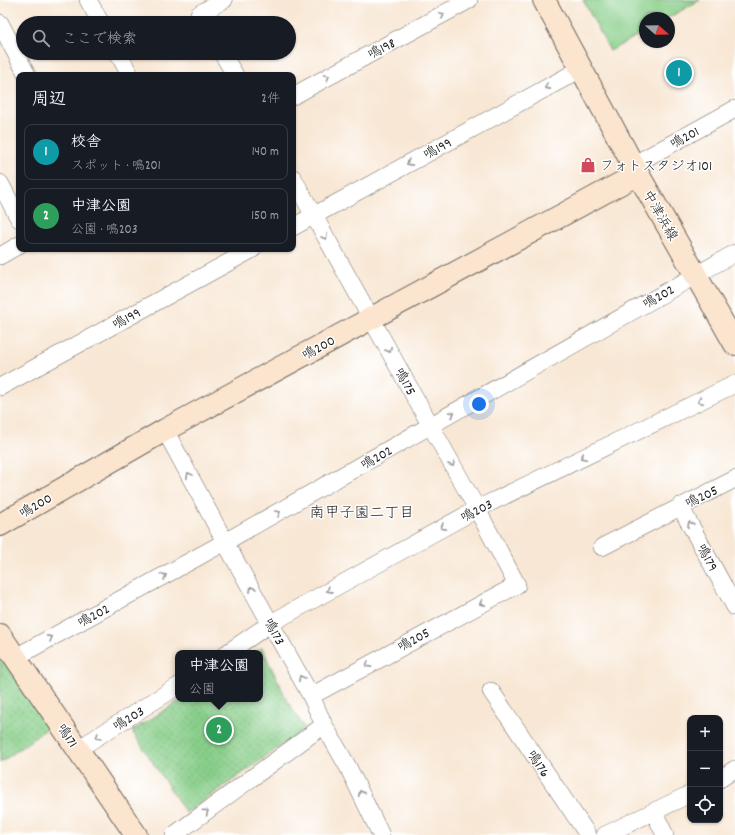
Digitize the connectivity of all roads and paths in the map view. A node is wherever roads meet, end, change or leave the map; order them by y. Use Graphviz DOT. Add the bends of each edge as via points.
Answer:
graph roads {
  1 [pos="88,0"];
  2 [pos="224,0"];
  3 [pos="469,0"];
  4 [pos="544,0"];
  5 [pos="198,12"];
  6 [pos="97,16"];
  7 [pos="0,23"];
  8 [pos="16,53"];
  9 [pos="20,60"];
  10 [pos="122,60"];
  11 [pos="226,60"];
  12 [pos="581,69"];
  13 [pos="26,72"];
  14 [pos="128,72"];
  15 [pos="233,72"];
  16 [pos="296,94"];
  17 [pos="735,108"];
  18 [pos="636,169"];
  19 [pos="0,183"];
  20 [pos="296,184"];
  21 [pos="16,213"];
  22 [pos="313,216"];
  23 [pos="296,225"];
  24 [pos="16,247"];
  25 [pos="248,252"];
  26 [pos="735,253"];
  27 [pos="0,256"];
  28 [pos="696,275"];
  29 [pos="372,318"];
  30 [pos="735,344"];
  31 [pos="735,384"];
  32 [pos="0,387"];
  33 [pos="431,426"];
  34 [pos="166,430"];
  35 [pos="735,479"];
  36 [pos="680,506"];
  37 [pos="477,508"];
  38 [pos="0,525"];
  39 [pos="225,542"];
  40 [pos="602,547"];
  41 [pos="517,585"];
  42 [pos="735,607"];
  43 [pos="271,623"];
  44 [pos="0,635"];
  45 [pos="231,650"];
  46 [pos="16,657"];
  47 [pos="175,688"];
  48 [pos="491,691"];
  49 [pos="311,696"];
  50 [pos="324,725"];
  51 [pos="78,749"];
  52 [pos="735,769"];
  53 [pos="723,777"];
  54 [pos="687,796"];
  55 [pos="654,812"];
  56 [pos="376,833"];
  57 [pos="136,835"];
  58 [pos="174,835"];
  59 [pos="588,835"];
  60 [pos="605,835"];
  61 [pos="665,835"];
  1 -- 6 [label="street"];
  2 -- 5 [label="street"];
  16 -- 3 [label="street, 鳴198, one-way"];
  4 -- 12 [label="street, 中津浜線"];
  7 -- 8 [label="street"];
  9 -- 13 [label="street"];
  10 -- 14 [label="street"];
  11 -- 15 [label="street"];
  12 -- 18 [label="street, 中津浜線"];
  12 -- 22 [label="street, 鳴199, one-way"];
  17 -- 18 [label="street, 鳴201"];
  18 -- 28 [label="street, 中津浜線"];
  18 -- 29 [label="street, 鳴200"];
  19 -- 21 [label="street"];
  20 -- 22 [label="street, 鳴175"];
  22 -- 23 [label="street, 鳴199"];
  22 -- 29 [label="street, 鳴175, one-way"];
  24 -- 27 [label="street"];
  25 -- 32 [label="street, 鳴199"];
  26 -- 28 [label="street, 鳴202"];
  28 -- 30 [label="street, 中津浜線"];
  33 -- 28 [label="street, 鳴202, one-way"];
  29 -- 33 [label="street, 鳴175, one-way"];
  29 -- 34 [label="street, 鳴200"];
  31 -- 37 [label="street, 鳴203, one-way"];
  33 -- 37 [label="street, 鳴175, one-way"];
  39 -- 33 [label="street, 鳴202, one-way"];
  34 -- 38 [label="street, 鳴200"];
  39 -- 34 [label="street, 鳴173, one-way"];
  35 -- 36 [label="street, 鳴205"];
  36 -- 40 [label="street, 鳴205"];
  42 -- 36 [label="street, 鳴179, one-way"];
  37 -- 41 [label="street, 鳴175"];
  37 -- 43 [label="street, 鳴203, one-way"];
  43 -- 39 [label="street, 鳴173, one-way"];
  46 -- 39 [label="street, 鳴202, one-way"];
  41 -- 49 [label="street, 鳴205, one-way"];
  43 -- 45 [label="street, 鳴203"];
  49 -- 43 [label="street, 鳴173, one-way"];
  44 -- 46 [label="street, 鳴171"];
  46 -- 51 [label="street, 鳴171"];
  47 -- 51 [label="street, 鳴203, one-way"];
  48 -- 59 [label="street, 鳴176"];
  49 -- 50 [label="street, 鳴173"];
  56 -- 50 [label="street, 鳴173, one-way" via="348,767"];
  58 -- 50 [label="street, one-way"];
  51 -- 57 [label="street, 鳴171"];
  52 -- 53 [label="street"];
  54 -- 55 [label="street"];
  55 -- 60 [label="street"];
  55 -- 61 [label="street"];
}
